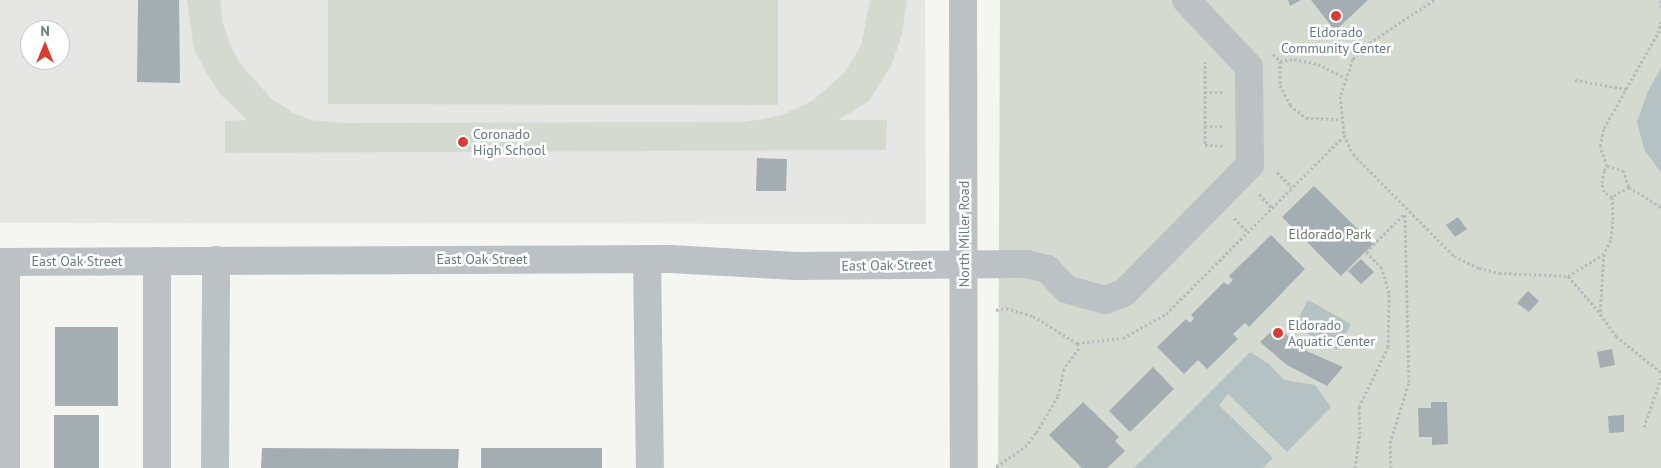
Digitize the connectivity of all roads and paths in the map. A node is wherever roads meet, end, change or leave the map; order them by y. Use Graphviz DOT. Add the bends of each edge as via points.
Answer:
graph roads {
  1 [pos="964,0"];
  2 [pos="1186,0"];
  3 [pos="1434,0"];
  4 [pos="1660,0"];
  5 [pos="1661,7"];
  6 [pos="1205,20"];
  7 [pos="1661,21"];
  8 [pos="1267,48"];
  9 [pos="1280,61"];
  10 [pos="1344,76"];
  11 [pos="1575,80"];
  12 [pos="1627,89"];
  13 [pos="1205,92"];
  14 [pos="1227,92"];
  15 [pos="1341,119"];
  16 [pos="1205,126"];
  17 [pos="1228,126"];
  18 [pos="1344,136"];
  19 [pos="1228,146"];
  20 [pos="1608,166"];
  21 [pos="1273,168"];
  22 [pos="1292,187"];
  23 [pos="1629,188"];
  24 [pos="1254,189"];
  25 [pos="1612,197"];
  26 [pos="1661,207"];
  27 [pos="1272,208"];
  28 [pos="1405,211"];
  29 [pos="1229,214"];
  30 [pos="1248,232"];
  31 [pos="1604,254"];
  32 [pos="647,259"];
  33 [pos="157,260"];
  34 [pos="216,260"];
  35 [pos="3,262"];
  36 [pos="964,264"];
  37 [pos="1568,276"];
  38 [pos="996,310"];
  39 [pos="1600,314"];
  40 [pos="1078,343"];
  41 [pos="1661,372"];
  42 [pos="1661,378"];
  43 [pos="1644,427"];
  44 [pos="6,468"];
  45 [pos="157,468"];
  46 [pos="215,468"];
  47 [pos="650,468"];
  48 [pos="964,468"];
  49 [pos="999,468"];
  50 [pos="1355,468"];
  51 [pos="1391,468"];
  1 -- 36 [label="street, North Miller Road"];
  2 -- 6 [label="street, East Oak Street"];
  3 -- 10 [label="path" via="1369,43 1353,59"];
  4 -- 5 [label="path"];
  6 -- 13 [label="path"];
  6 -- 36 [label="street, East Oak Street" via="1249,67 1250,166 1124,293 1105,300 1066,289 1047,269 1027,264"];
  7 -- 12 [label="path" via="1658,33"];
  8 -- 9 [label="path"];
  9 -- 10 [label="path" via="1294,59 1318,64"];
  9 -- 15 [label="path" via="1280,85 1290,105 1306,118"];
  10 -- 15 [label="path" via="1340,96"];
  11 -- 12 [label="path"];
  12 -- 20 [label="path" via="1604,128 1600,146"];
  13 -- 14 [label="path"];
  13 -- 16 [label="path"];
  15 -- 18 [label="path"];
  16 -- 17 [label="path"];
  16 -- 19 [label="path" via="1205,145"];
  18 -- 22 [label="path"];
  18 -- 28 [label="path" via="1353,154"];
  20 -- 23 [label="path" via="1623,170"];
  20 -- 25 [label="path" via="1602,183 1604,192"];
  21 -- 22 [label="path"];
  22 -- 27 [label="path"];
  23 -- 25 [label="path"];
  23 -- 26 [label="path"];
  24 -- 27 [label="path"];
  25 -- 31 [label="path" via="1611,240"];
  27 -- 30 [label="path"];
  28 -- 37 [label="path" via="1454,256 1479,268 1499,273"];
  28 -- 50 [label="path" via="1366,252 1382,268 1389,293 1388,347 1359,407 1360,434"];
  28 -- 51 [label="path" via="1409,382 1390,443"];
  29 -- 30 [label="path"];
  30 -- 40 [label="path" via="1166,314 1146,328 1123,338"];
  31 -- 37 [label="path"];
  31 -- 39 [label="path"];
  32 -- 34 [label="street, East Oak Street"];
  32 -- 36 [label="street, East Oak Street" via="796,266"];
  32 -- 47 [label="street"];
  33 -- 34 [label="street, East Oak Street"];
  33 -- 35 [label="street, East Oak Street"];
  33 -- 45 [label="street"];
  34 -- 46 [label="street"];
  35 -- 44 [label="street"];
  36 -- 48 [label="street, North Miller Road"];
  37 -- 39 [label="path"];
  38 -- 40 [label="path" via="1006,308 1033,316"];
  39 -- 41 [label="path" via="1616,336"];
  40 -- 49 [label="path" via="1079,348 1064,369 1052,407 1026,445 996,467"];
  42 -- 43 [label="path"];
}
